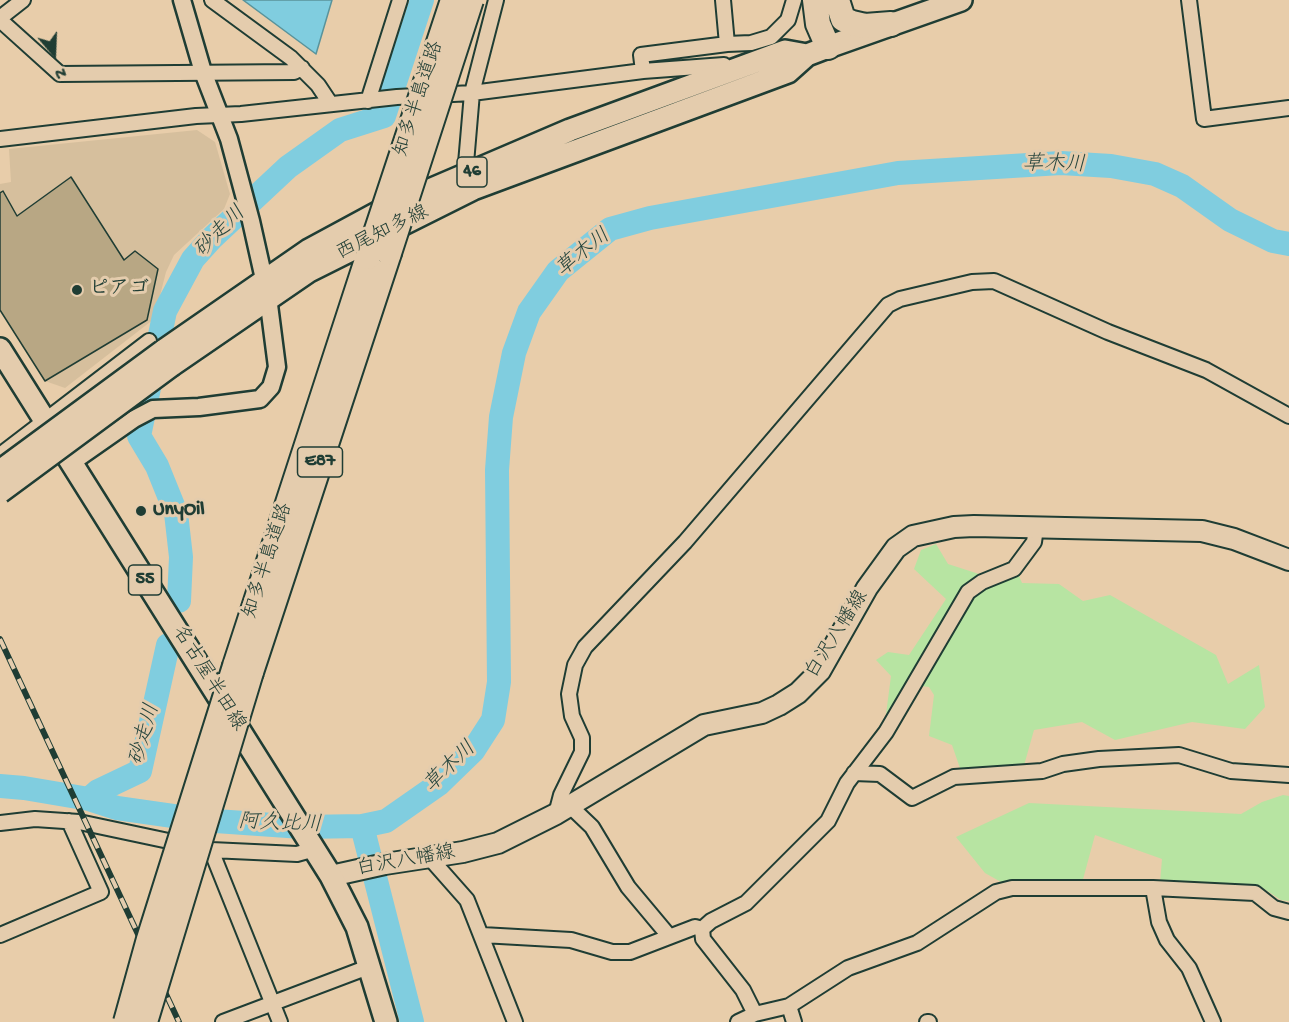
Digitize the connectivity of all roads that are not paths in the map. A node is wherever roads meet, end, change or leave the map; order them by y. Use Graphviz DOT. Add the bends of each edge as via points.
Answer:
graph roads {
  1 [pos="23,0"];
  2 [pos="182,0"];
  3 [pos="212,0"];
  4 [pos="400,0"];
  5 [pos="453,0"];
  6 [pos="471,0"];
  7 [pos="496,0"];
  8 [pos="723,0"];
  9 [pos="794,0"];
  10 [pos="815,0"];
  11 [pos="836,0"];
  12 [pos="962,0"];
  13 [pos="1189,0"];
  14 [pos="0,19"];
  15 [pos="891,24"];
  16 [pos="727,44"];
  17 [pos="818,51"];
  18 [pos="724,65"];
  19 [pos="302,68"];
  20 [pos="643,71"];
  21 [pos="203,72"];
  22 [pos="472,93"];
  23 [pos="373,100"];
  24 [pos="330,103"];
  25 [pos="1289,108"];
  26 [pos="220,116"];
  27 [pos="0,139"];
  28 [pos="465,175"];
  29 [pos="379,255"];
  30 [pos="266,288"];
  31 [pos="0,349"];
  32 [pos="161,352"];
  33 [pos="1289,416"];
  34 [pos="45,421"];
  35 [pos="0,455"];
  36 [pos="71,463"];
  37 [pos="0,471"];
  38 [pos="0,492"];
  39 [pos="1036,528"];
  40 [pos="1289,560"];
  41 [pos="243,669"];
  42 [pos="854,773"];
  43 [pos="1289,775"];
  44 [pos="563,810"];
  45 [pos="69,821"];
  46 [pos="0,823"];
  47 [pos="312,844"];
  48 [pos="211,850"];
  49 [pos="429,857"];
  50 [pos="331,876"];
  51 [pos="1153,888"];
  52 [pos="1289,912"];
  53 [pos="702,929"];
  54 [pos="0,935"];
  55 [pos="482,935"];
  56 [pos="669,936"];
  57 [pos="371,966"];
  58 [pos="273,1003"];
  59 [pos="789,1006"];
  60 [pos="755,1014"];
  61 [pos="795,1021"];
  62 [pos="126,1022"];
  63 [pos="145,1022"];
  64 [pos="223,1022"];
  65 [pos="280,1022"];
  66 [pos="386,1022"];
  67 [pos="515,1022"];
  68 [pos="738,1022"];
  69 [pos="1213,1022"];
  1 -- 14 [label="street"];
  2 -- 21 [label="street"];
  3 -- 19 [label="street"];
  4 -- 23 [label="street"];
  5 -- 29 [label="highway, 知多半島道路 / E87, bridge"];
  6 -- 29 [label="highway, 知多半島道路 / E87, bridge"];
  7 -- 22 [label="street"];
  8 -- 16 [label="street"];
  9 -- 16 [label="street" via="788,20 771,37"];
  10 -- 17 [label="highway"];
  11 -- 15 [label="highway" via="843,19 852,23"];
  11 -- 17 [label="highway"];
  12 -- 15 [label="main road, 西尾知多線 / 46"];
  13 -- 25 [label="street" via="1204,119"];
  14 -- 21 [label="street" via="60,74"];
  15 -- 17 [label="main road, 西尾知多線 / 46"];
  16 -- 20 [label="street" via="641,55"];
  17 -- 28 [label="main road, 西尾知多線 / 46" via="785,51 570,130"];
  17 -- 30 [label="main road, 西尾知多線 / 46" via="788,72 473,189 309,271"];
  18 -- 20 [label="street"];
  19 -- 21 [label="street" via="294,72"];
  19 -- 24 [label="street"];
  20 -- 22 [label="street"];
  21 -- 26 [label="street"];
  22 -- 23 [label="street"];
  22 -- 28 [label="street"];
  23 -- 24 [label="street"];
  24 -- 26 [label="street"];
  26 -- 27 [label="street"];
  26 -- 30 [label="street" via="251,220"];
  28 -- 30 [label="main road, 西尾知多線 / 46" via="383,210 309,250"];
  29 -- 41 [label="highway, 知多半島道路 / E87"];
  30 -- 32 [label="main road, 西尾知多線 / 46"];
  30 -- 36 [label="street" via="277,367 271,387 260,399 153,409"];
  31 -- 34 [label="main road, 名古屋半田線 / 55"];
  32 -- 34 [label="street"];
  32 -- 37 [label="main road, 西尾知多線 / 46, bridge"];
  32 -- 38 [label="main road, 西尾知多線 / 46, bridge"];
  33 -- 44 [label="street" via="1206,370 994,281 979,281 888,305 685,542 585,647 574,665 569,694 572,716 582,738 582,752 561,795"];
  34 -- 35 [label="street"];
  34 -- 36 [label="main road, 名古屋半田線 / 55"];
  36 -- 47 [label="main road, 名古屋半田線 / 55"];
  39 -- 40 [label="main road, 白沢八幡線" via="1202,531"];
  39 -- 42 [label="street" via="1034,542 1014,569 981,582 968,592 886,732"];
  39 -- 44 [label="main road, 白沢八幡線" via="954,527 913,536 890,556 848,618 820,671 798,693 762,713 704,725"];
  41 -- 62 [label="highway, 知多半島道路 / E87, bridge" via="149,939"];
  41 -- 63 [label="highway, 知多半島道路 / E87, bridge"];
  42 -- 43 [label="street" via="880,774 912,798 954,777 1042,771 1099,759 1179,755 1231,771"];
  42 -- 53 [label="street" via="831,817 775,877 746,903"];
  44 -- 49 [label="main road, 白沢八幡線" via="498,843"];
  44 -- 56 [label="street" via="592,827 628,887"];
  45 -- 46 [label="street"];
  45 -- 48 [label="street"];
  45 -- 54 [label="street" via="101,892"];
  47 -- 48 [label="street" via="297,854"];
  47 -- 50 [label="main road, 名古屋半田線 / 55"];
  48 -- 58 [label="street"];
  49 -- 50 [label="main road, 白沢八幡線"];
  49 -- 55 [label="street" via="467,900"];
  50 -- 57 [label="main road, 名古屋半田線 / 55" via="357,927"];
  51 -- 52 [label="street" via="1255,892 1274,908"];
  51 -- 59 [label="street" via="1012,888 996,892 933,935 848,968"];
  51 -- 69 [label="street" via="1159,922 1167,940 1189,968"];
  53 -- 56 [label="street" via="695,927"];
  53 -- 60 [label="street" via="703,939 743,990"];
  55 -- 56 [label="street" via="571,940 612,952 630,952"];
  55 -- 67 [label="street"];
  57 -- 58 [label="street"];
  57 -- 66 [label="main road, 名古屋半田線 / 55"];
  58 -- 64 [label="street"];
  58 -- 65 [label="street"];
  59 -- 60 [label="street"];
  59 -- 61 [label="street"];
  60 -- 68 [label="street"];
}
